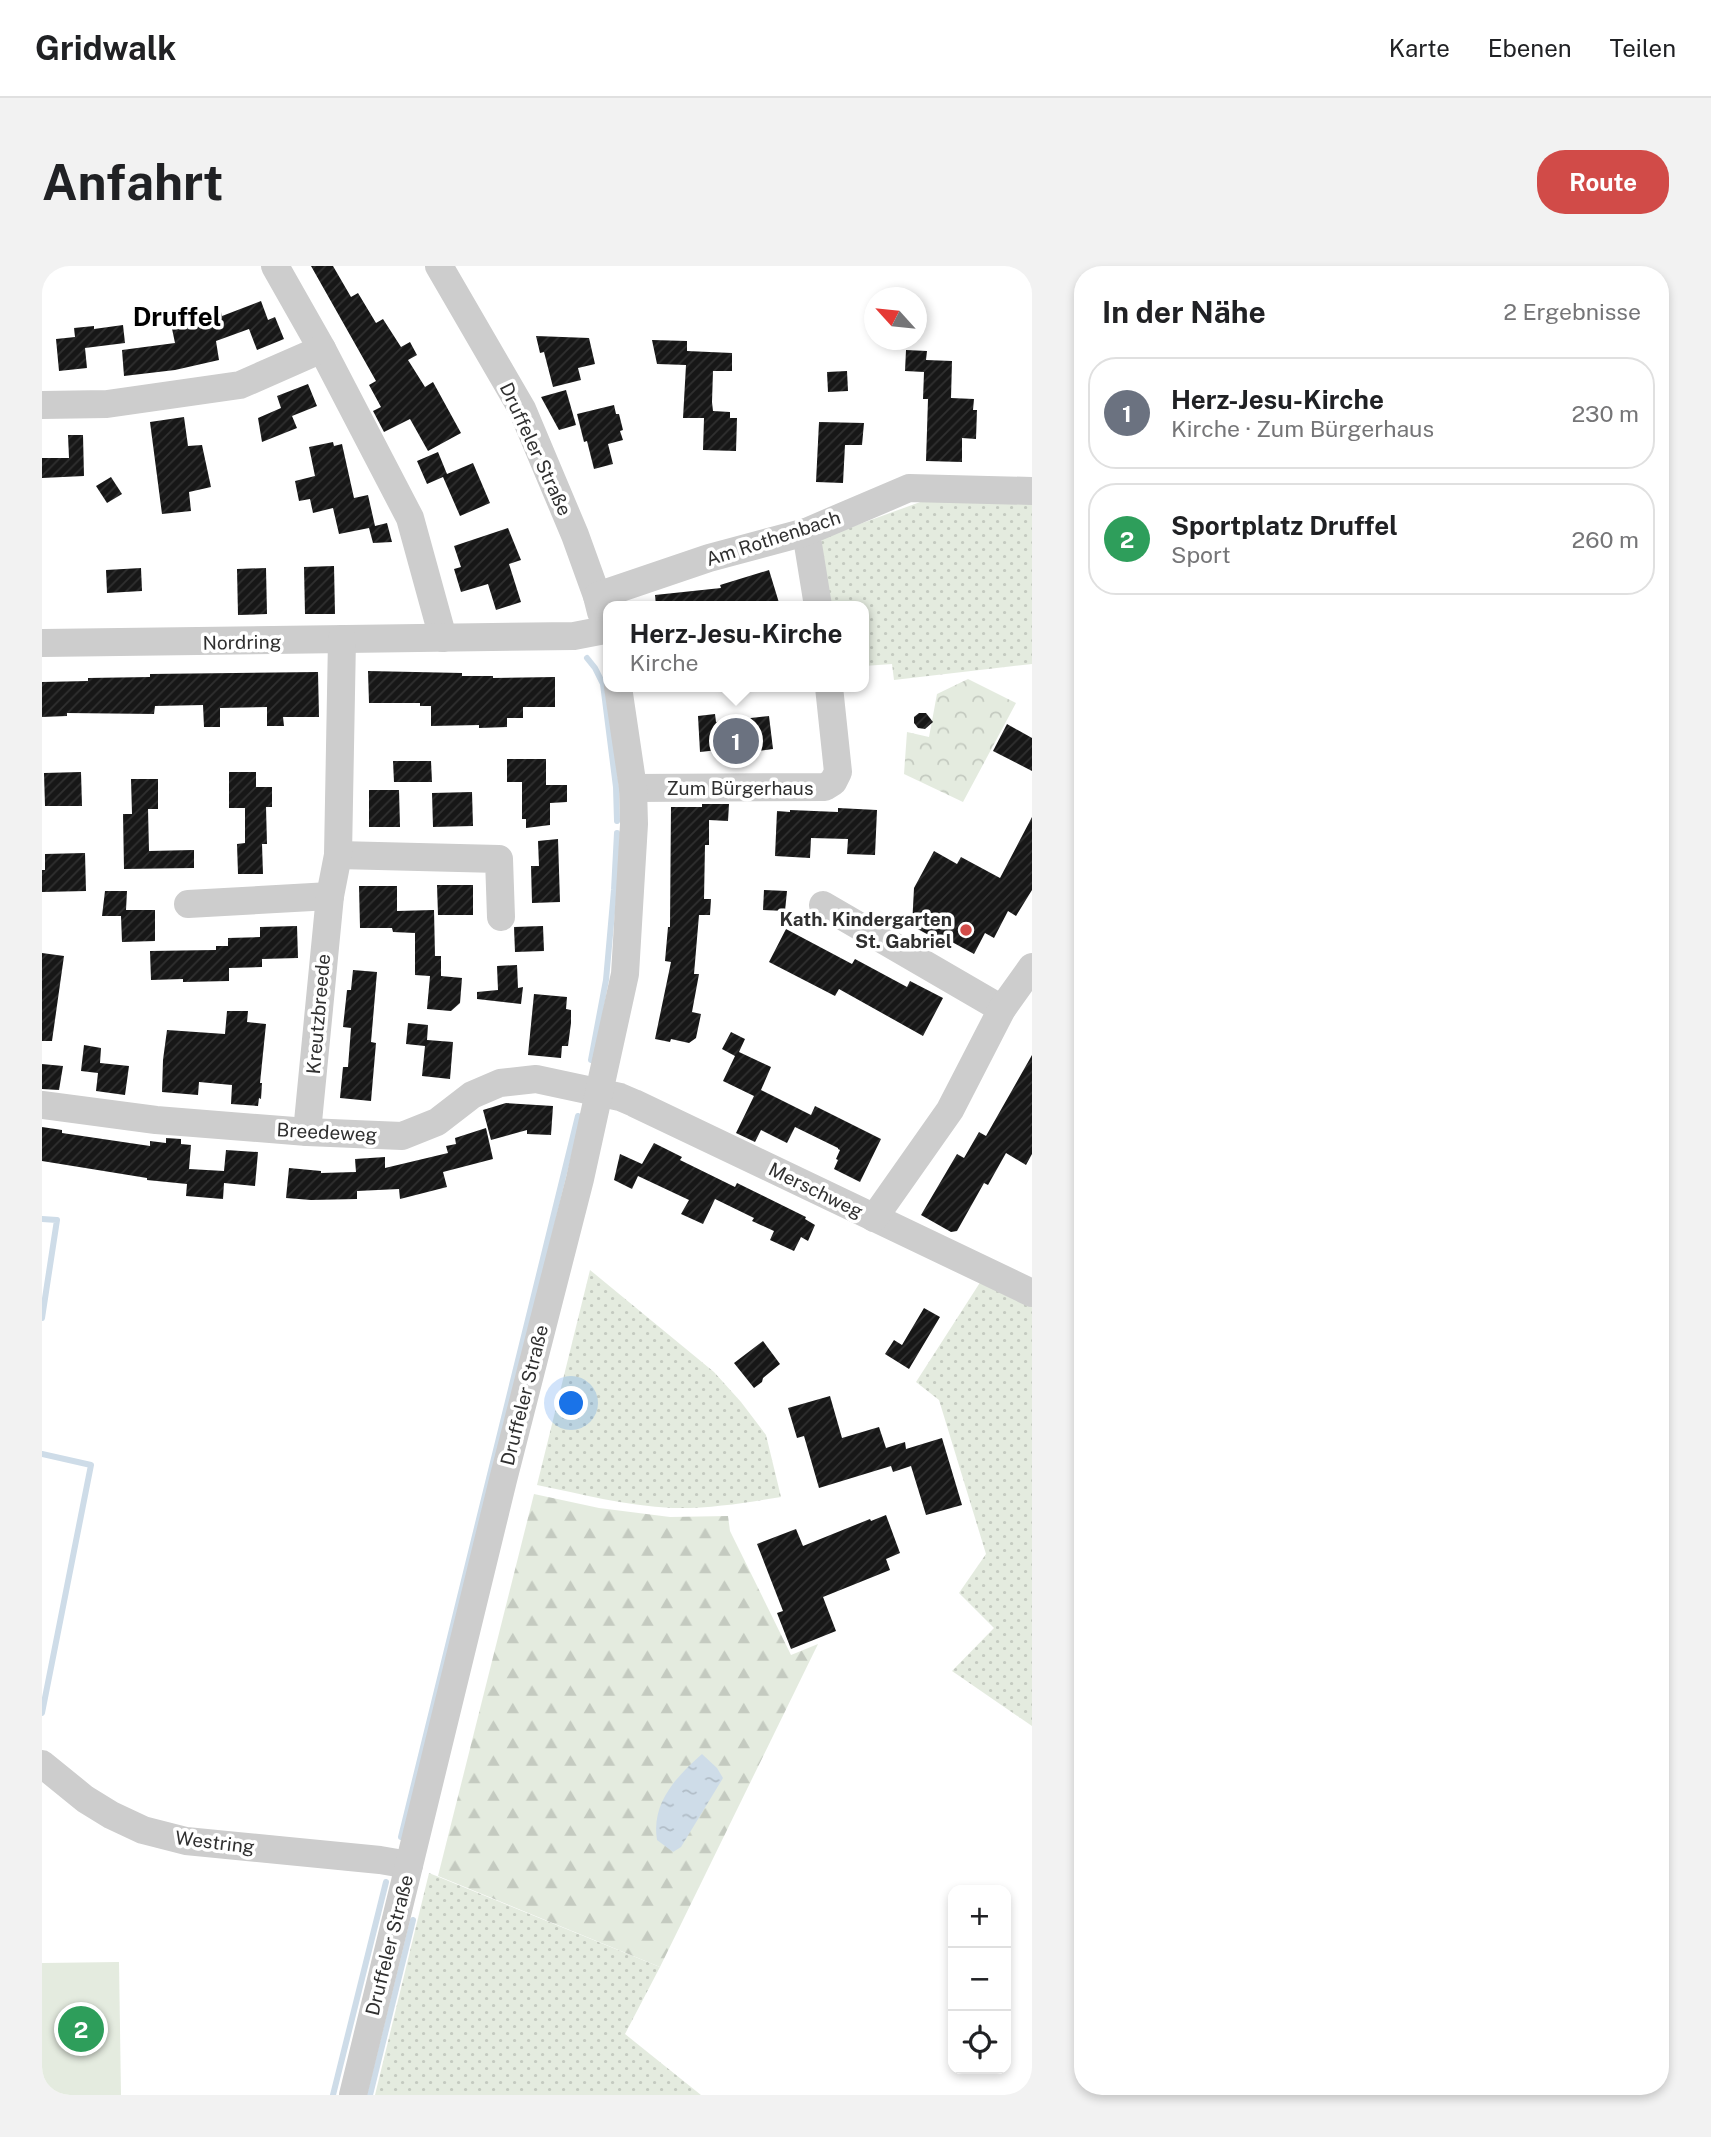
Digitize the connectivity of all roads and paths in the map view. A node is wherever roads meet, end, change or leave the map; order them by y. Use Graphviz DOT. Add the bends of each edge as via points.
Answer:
graph roads {
  1 [pos="275,266"];
  2 [pos="439,266"];
  3 [pos="322,349"];
  4 [pos="42,405"];
  5 [pos="1032,491"];
  6 [pos="806,532"];
  7 [pos="597,596"];
  8 [pos="817,601"];
  9 [pos="603,620"];
  10 [pos="603,636"];
  11 [pos="443,638"];
  12 [pos="342,639"];
  13 [pos="42,643"];
  14 [pos="619,692"];
  15 [pos="830,692"];
  16 [pos="633,788"];
  17 [pos="338,855"];
  18 [pos="330,897"];
  19 [pos="188,904"];
  20 [pos="823,905"];
  21 [pos="500,917"];
  22 [pos="1032,967"];
  23 [pos="1002,1009"];
  24 [pos="598,1093"];
  25 [pos="42,1105"];
  26 [pos="307,1132"];
  27 [pos="874,1218"];
  28 [pos="1032,1293"];
  29 [pos="42,1764"];
  30 [pos="409,1865"];
  31 [pos="353,2095"];
  1 -- 3 [label="street"];
  2 -- 7 [label="street, Druffeler Straße" via="522,409"];
  3 -- 4 [label="street" via="240,385 107,404"];
  3 -- 11 [label="street" via="410,518"];
  5 -- 6 [label="street, Am Rothenbach" via="909,488"];
  6 -- 7 [label="street, Am Rothenbach" via="709,558"];
  6 -- 8 [label="street"];
  7 -- 9 [label="street, Druffeler Straße"];
  10 -- 11 [label="street, Nordring"];
  11 -- 12 [label="street, Nordring"];
  12 -- 13 [label="street, Nordring"];
  12 -- 17 [label="street, Kreutzbreede"];
  14 -- 16 [label="street, Druffeler Straße"];
  15 -- 16 [label="street, Zum Bürgerhaus" via="838,772 825,787"];
  16 -- 24 [label="street, Druffeler Straße" via="625,974"];
  17 -- 18 [label="street, Kreutzbreede"];
  17 -- 21 [label="street" via="499,859"];
  18 -- 19 [label="street"];
  18 -- 26 [label="street, Kreutzbreede"];
  20 -- 23 [label="street"];
  22 -- 23 [label="street"];
  23 -- 27 [label="street" via="950,1110"];
  24 -- 26 [label="street, Breedeweg" via="536,1079 500,1083 472,1095 437,1122 402,1136"];
  24 -- 27 [label="street, Merschweg" via="634,1103"];
  24 -- 30 [label="street, Druffeler Straße"];
  25 -- 26 [label="street, Breedeweg"];
  27 -- 28 [label="street, Merschweg"];
  29 -- 30 [label="street, Westring" via="85,1799 143,1830 186,1841"];
  30 -- 31 [label="street, Druffeler Straße"];
}
